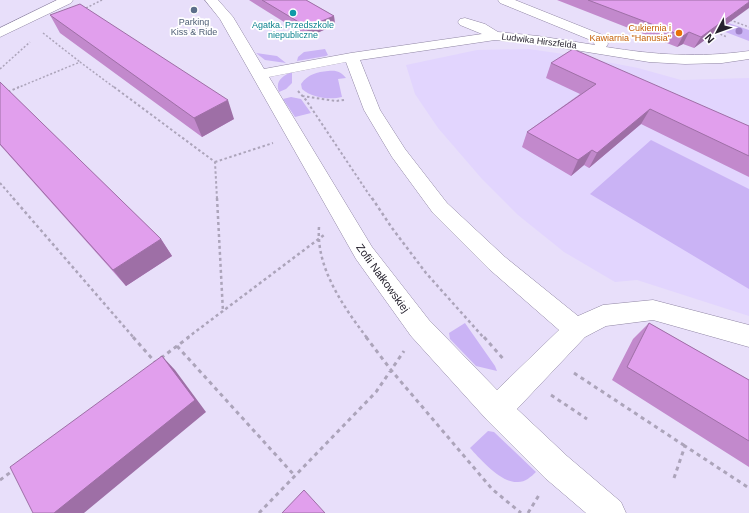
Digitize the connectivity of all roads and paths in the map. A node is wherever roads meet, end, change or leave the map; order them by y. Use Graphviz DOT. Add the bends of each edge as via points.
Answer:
graph roads {
  1 [pos="67,0"];
  2 [pos="102,0"];
  3 [pos="211,0"];
  4 [pos="504,0"];
  5 [pos="82,10"];
  6 [pos="727,19"];
  7 [pos="465,22"];
  8 [pos="749,27"];
  9 [pos="41,31"];
  10 [pos="712,31"];
  11 [pos="0,33"];
  12 [pos="495,36"];
  13 [pos="727,37"];
  14 [pos="602,50"];
  15 [pos="749,55"];
  16 [pos="351,57"];
  17 [pos="80,62"];
  18 [pos="259,74"];
  19 [pos="295,88"];
  20 [pos="7,92"];
  21 [pos="302,96"];
  22 [pos="367,96"];
  23 [pos="260,147"];
  24 [pos="215,162"];
  25 [pos="0,183"];
  26 [pos="318,240"];
  27 [pos="223,312"];
  28 [pos="420,328"];
  29 [pos="576,329"];
  30 [pos="749,336"];
  31 [pos="177,346"];
  32 [pos="155,362"];
  33 [pos="149,367"];
  34 [pos="570,370"];
  35 [pos="525,382"];
  36 [pos="555,388"];
  37 [pos="497,410"];
  38 [pos="586,419"];
  39 [pos="685,446"];
  40 [pos="21,464"];
  41 [pos="295,476"];
  42 [pos="674,478"];
  43 [pos="0,480"];
  44 [pos="749,488"];
  45 [pos="259,513"];
  46 [pos="610,513"];
  1 -- 11 [label="street"];
  2 -- 5 [label="path"];
  3 -- 18 [label="street, Zofii Nałkowskiej" via="226,16"];
  4 -- 14 [label="street" via="600,39"];
  6 -- 8 [label="path"];
  7 -- 12 [label="street"];
  9 -- 17 [label="path"];
  10 -- 13 [label="path"];
  12 -- 14 [label="street, Ludwika Hirszfelda"];
  12 -- 16 [label="street, Ludwika Hirszfelda"];
  14 -- 15 [label="street, Ludwika Hirszfelda" via="649,58 685,60"];
  16 -- 18 [label="street, Ludwika Hirszfelda"];
  16 -- 22 [label="street"];
  17 -- 20 [label="path"];
  17 -- 24 [label="path"];
  18 -- 28 [label="street, Zofii Nałkowskiej" via="364,252"];
  19 -- 21 [label="path"];
  21 -- 22 [label="path" via="336,101"];
  21 -- 35 [label="path" via="392,228 426,273"];
  22 -- 29 [label="street" via="372,110 398,153 440,208 497,263"];
  23 -- 24 [label="path"];
  24 -- 27 [label="path"];
  25 -- 32 [label="path"];
  26 -- 27 [label="path"];
  27 -- 31 [label="path"];
  28 -- 37 [label="street, Zofii Nałkowskiej"];
  28 -- 41 [label="path" via="376,392"];
  29 -- 30 [label="street" via="603,316 653,310"];
  29 -- 35 [label="street"];
  31 -- 32 [label="path"];
  31 -- 41 [label="path"];
  32 -- 33 [label="path"];
  34 -- 39 [label="path"];
  35 -- 37 [label="street"];
  36 -- 38 [label="path" via="550,394"];
  37 -- 46 [label="street, Zofii Nałkowskiej" via="556,467"];
  39 -- 42 [label="path"];
  39 -- 44 [label="path"];
  40 -- 43 [label="path"];
  41 -- 45 [label="path"];
}
